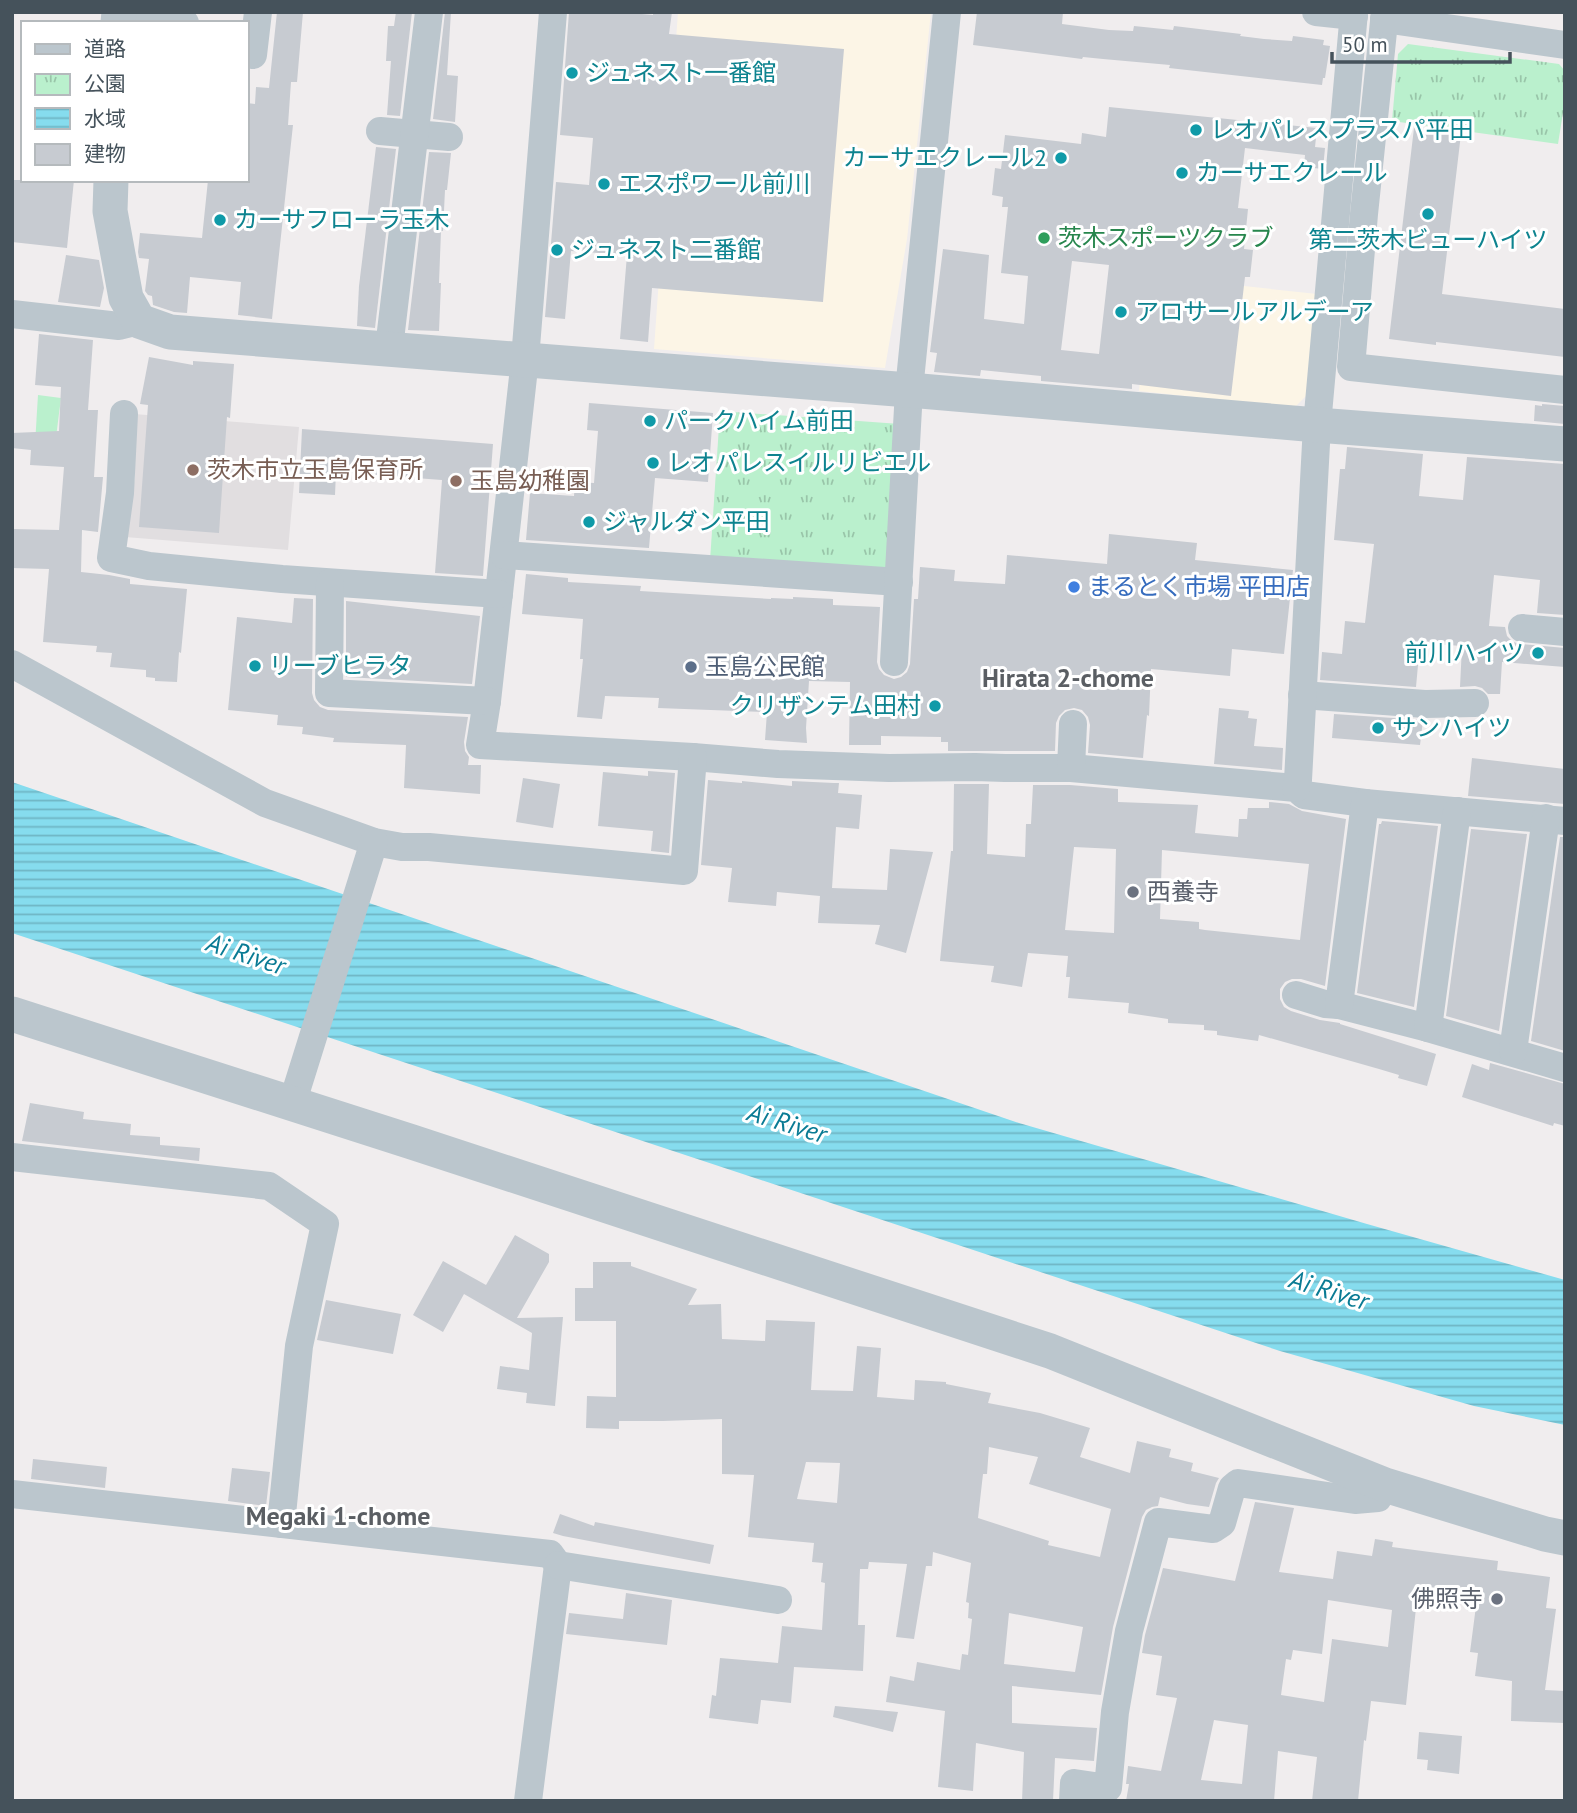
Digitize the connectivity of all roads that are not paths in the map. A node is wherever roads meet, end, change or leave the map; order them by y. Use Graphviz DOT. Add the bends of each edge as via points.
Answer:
graph roads {
  1 [pos="429,12"];
  2 [pos="553,12"];
  3 [pos="947,12"];
  4 [pos="1315,12"];
  5 [pos="1354,14"];
  6 [pos="1384,15"];
  7 [pos="118,17"];
  8 [pos="163,21"];
  9 [pos="1565,45"];
  10 [pos="380,131"];
  11 [pos="414,134"];
  12 [pos="449,137"];
  13 [pos="111,182"];
  14 [pos="12,314"];
  15 [pos="139,321"];
  16 [pos="389,348"];
  17 [pos="525,359"];
  18 [pos="909,390"];
  19 [pos="1565,390"];
  20 [pos="124,414"];
  21 [pos="1317,425"];
  22 [pos="1565,444"];
  23 [pos="504,555"];
  24 [pos="899,582"];
  25 [pos="330,583"];
  26 [pos="499,594"];
  27 [pos="1522,628"];
  28 [pos="1565,632"];
  29 [pos="894,662"];
  30 [pos="12,664"];
  31 [pos="1302,695"];
  32 [pos="487,701"];
  33 [pos="1475,703"];
  34 [pos="1073,724"];
  35 [pos="693,757"];
  36 [pos="1072,768"];
  37 [pos="1296,788"];
  38 [pos="1365,803"];
  39 [pos="1457,811"];
  40 [pos="1555,820"];
  41 [pos="373,847"];
  42 [pos="1296,995"];
  43 [pos="1339,1005"];
  44 [pos="12,1014"];
  45 [pos="1428,1028"];
  46 [pos="1513,1051"];
  47 [pos="1565,1068"];
  48 [pos="292,1104"];
  49 [pos="12,1157"];
  50 [pos="1385,1485"];
  51 [pos="12,1494"];
  52 [pos="281,1524"];
  53 [pos="1565,1538"];
  54 [pos="558,1565"];
  55 [pos="778,1600"];
  56 [pos="528,1801"];
  57 [pos="1073,1801"];
  1 -- 11 [label="street"];
  2 -- 17 [label="street"];
  3 -- 18 [label="street"];
  4 -- 5 [label="street"];
  5 -- 21 [label="street"];
  6 -- 9 [label="street"];
  6 -- 19 [label="street" via="1351,367"];
  7 -- 8 [label="street"];
  10 -- 11 [label="street"];
  11 -- 12 [label="street"];
  11 -- 16 [label="street"];
  13 -- 15 [label="street" via="110,211 126,298"];
  14 -- 15 [label="street" via="119,326"];
  15 -- 16 [label="street" via="170,332"];
  16 -- 17 [label="street"];
  17 -- 18 [label="street"];
  17 -- 23 [label="street"];
  18 -- 21 [label="street"];
  18 -- 24 [label="street"];
  20 -- 25 [label="street" via="111,558 149,566"];
  21 -- 22 [label="street"];
  21 -- 31 [label="street"];
  23 -- 24 [label="street"];
  23 -- 26 [label="street"];
  24 -- 29 [label="street"];
  25 -- 26 [label="street"];
  25 -- 32 [label="street" via="329,693"];
  26 -- 32 [label="street"];
  27 -- 28 [label="street"];
  30 -- 41 [label="street" via="264,803"];
  31 -- 33 [label="street"];
  31 -- 37 [label="street"];
  32 -- 35 [label="street" via="480,745"];
  34 -- 36 [label="street"];
  35 -- 36 [label="street" via="889,768"];
  35 -- 41 [label="street" via="684,871 429,846"];
  36 -- 37 [label="street"];
  37 -- 38 [label="street" via="1304,795"];
  38 -- 39 [label="street"];
  38 -- 43 [label="street"];
  39 -- 40 [label="street"];
  39 -- 45 [label="street"];
  40 -- 46 [label="street"];
  41 -- 48 [label="street"];
  42 -- 43 [label="street"];
  43 -- 45 [label="street"];
  44 -- 48 [label="street"];
  45 -- 46 [label="street"];
  46 -- 47 [label="street"];
  48 -- 50 [label="street" via="1050,1351"];
  49 -- 52 [label="street" via="269,1186 326,1224 299,1346"];
  50 -- 53 [label="street"];
  50 -- 57 [label="street" via="1378,1498 1355,1500 1238,1483 1232,1488 1222,1523 1213,1529 1158,1522 1129,1631 1108,1788 1074,1783"];
  51 -- 52 [label="street"];
  52 -- 54 [label="street" via="550,1554"];
  54 -- 55 [label="street"];
  54 -- 56 [label="street"];
}
